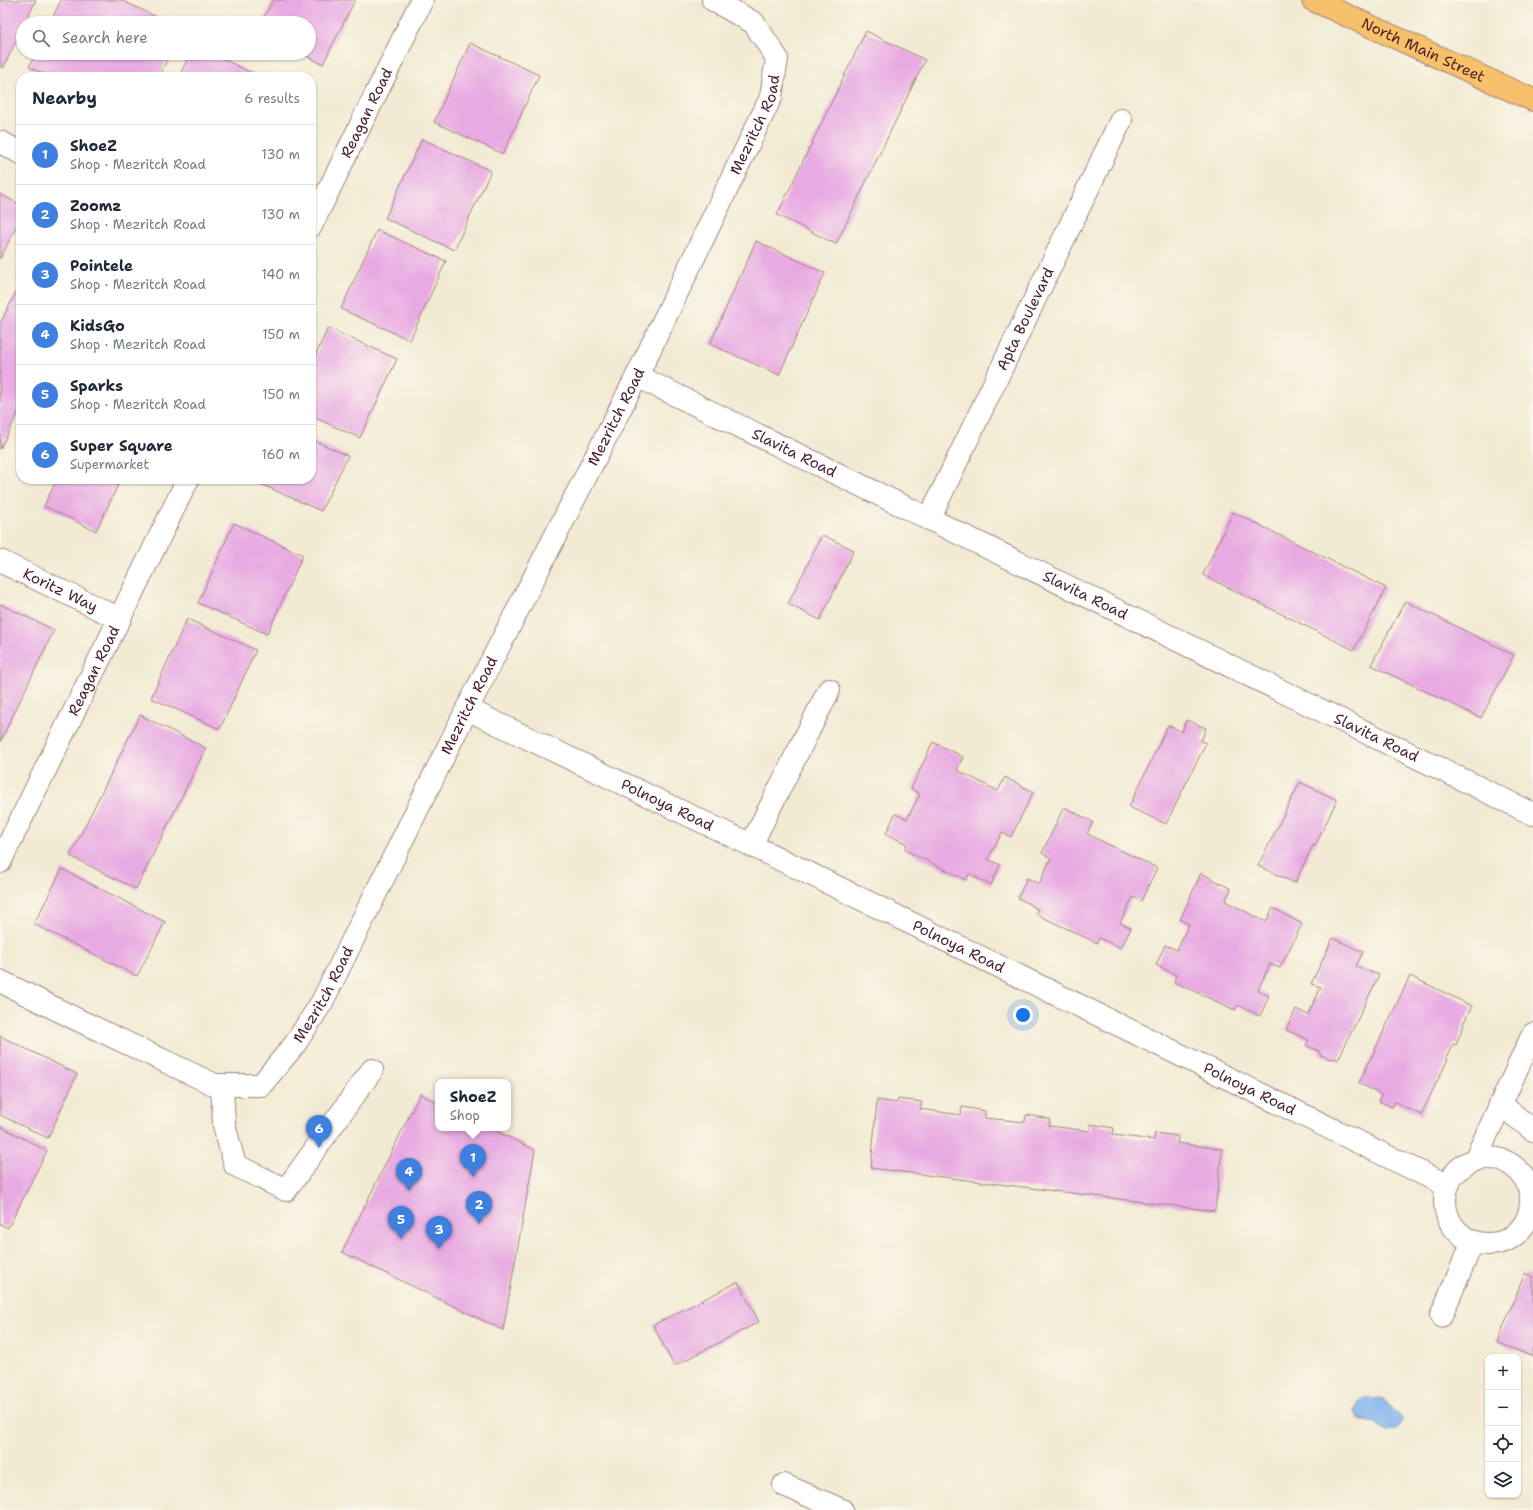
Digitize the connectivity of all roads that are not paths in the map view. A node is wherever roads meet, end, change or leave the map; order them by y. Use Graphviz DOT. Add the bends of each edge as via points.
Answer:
graph roads {
  1 [pos="422,0"];
  2 [pos="713,0"];
  3 [pos="1313,0"];
  4 [pos="1533,100"];
  5 [pos="1121,120"];
  6 [pos="0,142"];
  7 [pos="16,150"];
  8 [pos="316,216"];
  9 [pos="637,376"];
  10 [pos="186,484"];
  11 [pos="928,519"];
  12 [pos="0,561"];
  13 [pos="120,619"];
  14 [pos="829,690"];
  15 [pos="467,709"];
  16 [pos="1533,814"];
  17 [pos="751,845"];
  18 [pos="0,862"];
  19 [pos="0,981"];
  20 [pos="1533,1034"];
  21 [pos="372,1070"];
  22 [pos="222,1085"];
  23 [pos="1500,1104"];
  24 [pos="1533,1130"];
  25 [pos="1475,1160"];
  26 [pos="1448,1186"];
  27 [pos="1473,1241"];
  28 [pos="1441,1316"];
  29 [pos="784,1485"];
  30 [pos="842,1510"];
  1 -- 8 [label="street, Reagan Road"];
  2 -- 9 [label="street, Mezritch Road" via="754,23 778,58 771,97"];
  3 -- 4 [label="main road, North Main Street"];
  5 -- 11 [label="street, Apta Boulevard"];
  6 -- 7 [label="street"];
  9 -- 11 [label="street, Slavita Road"];
  9 -- 15 [label="street, Mezritch Road"];
  10 -- 13 [label="street, Reagan Road"];
  11 -- 16 [label="street, Slavita Road"];
  12 -- 13 [label="street, Koritz Way"];
  13 -- 18 [label="street, Reagan Road"];
  14 -- 17 [label="street"];
  15 -- 17 [label="street, Polnoya Road"];
  15 -- 22 [label="street, Mezritch Road" via="322,1002 295,1044 261,1085"];
  17 -- 26 [label="street, Polnoya Road"];
  19 -- 22 [label="street, Mezritch Road" via="208,1082"];
  20 -- 23 [label="street"];
  21 -- 22 [label="street" via="286,1190 235,1165 224,1125"];
  23 -- 24 [label="street"];
  23 -- 25 [label="street"];
  25 -- 26 [label="street" via="1464,1165"];
  25 -- 27 [label="street" via="1492,1158 1506,1161 1527,1181 1531,1196 1530,1211 1514,1236 1501,1242 1486,1244"];
  26 -- 27 [label="street" via="1445,1199 1452,1224 1461,1234"];
  27 -- 28 [label="street"];
  29 -- 30 [label="street"];
}
